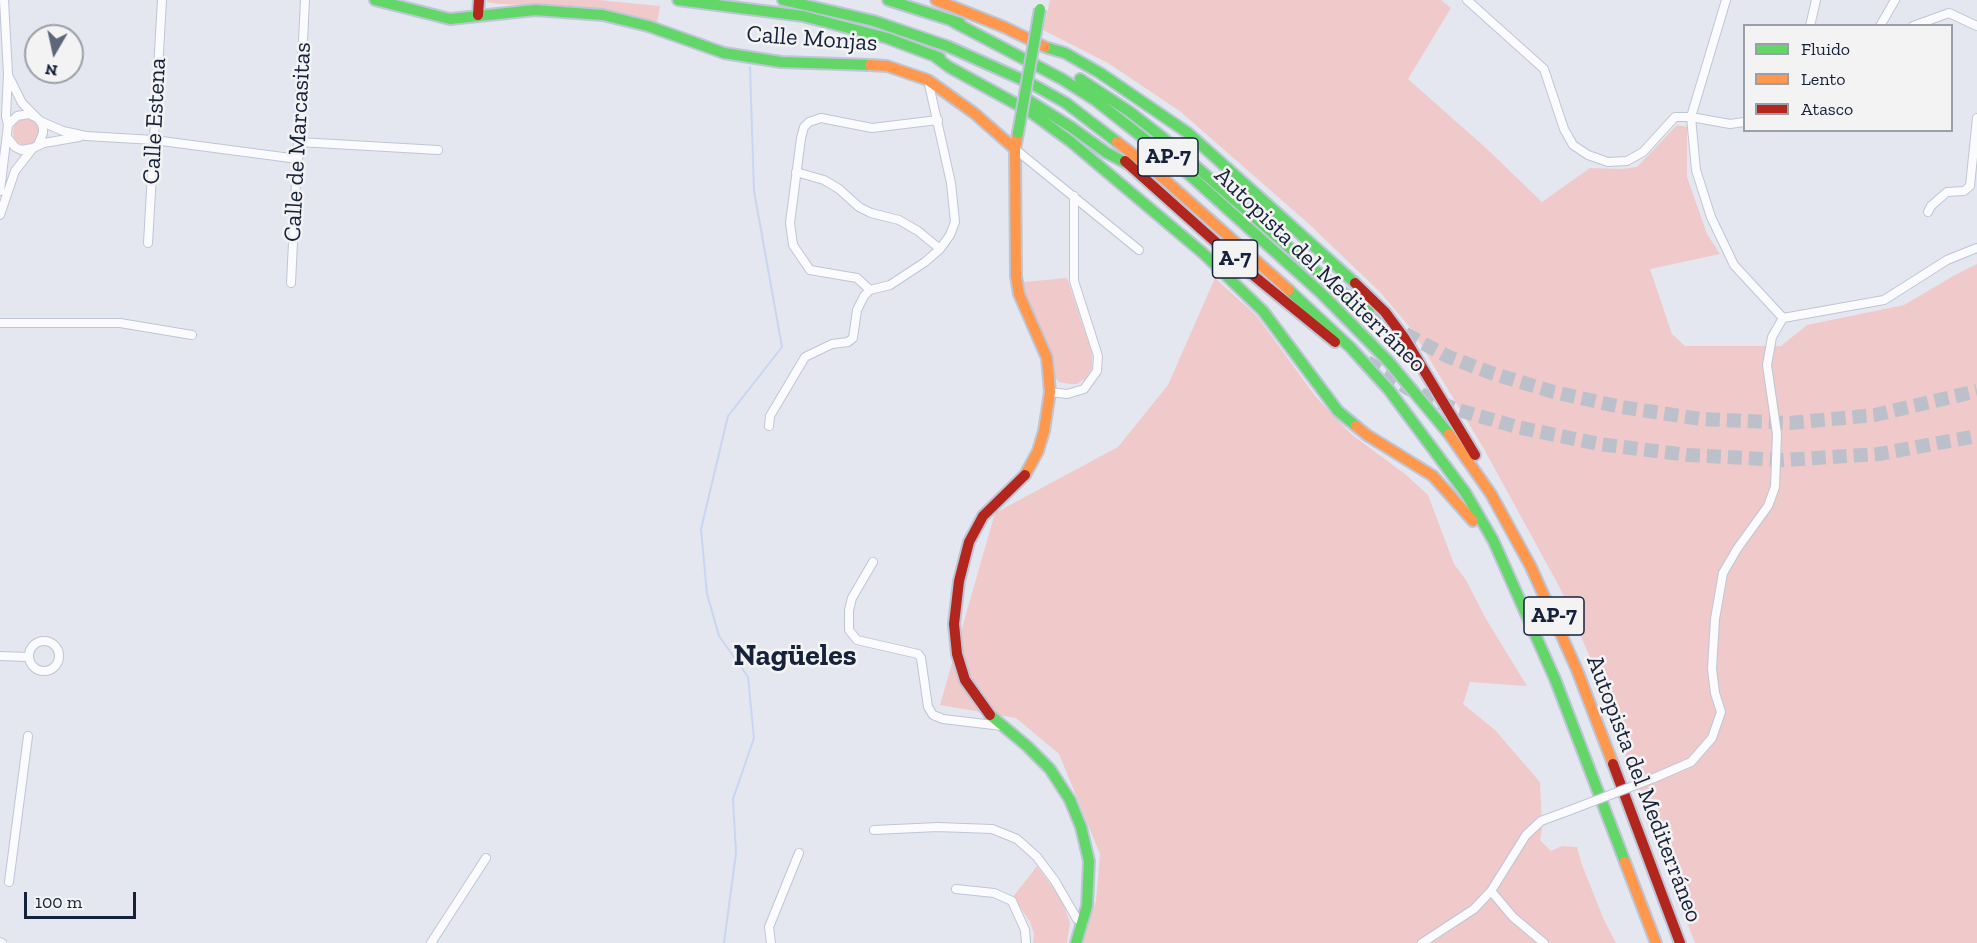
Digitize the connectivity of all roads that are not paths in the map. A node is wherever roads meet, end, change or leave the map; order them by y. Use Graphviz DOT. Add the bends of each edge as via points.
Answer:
graph roads {
  1 [pos="4,0"];
  2 [pos="162,0"];
  3 [pos="304,0"];
  4 [pos="375,0"];
  5 [pos="479,0"];
  6 [pos="678,0"];
  7 [pos="783,0"];
  8 [pos="888,0"];
  9 [pos="936,0"];
  10 [pos="1467,0"];
  11 [pos="1726,0"];
  12 [pos="1816,0"];
  13 [pos="1895,0"];
  14 [pos="1041,5"];
  15 [pos="478,15"];
  16 [pos="952,21"];
  17 [pos="1810,24"];
  18 [pos="1881,24"];
  19 [pos="1919,24"];
  20 [pos="1977,26"];
  21 [pos="1048,48"];
  22 [pos="933,55"];
  23 [pos="8,74"];
  24 [pos="1007,74"];
  25 [pos="928,81"];
  26 [pos="1691,117"];
  27 [pos="1977,118"];
  28 [pos="37,119"];
  29 [pos="938,120"];
  30 [pos="1743,122"];
  31 [pos="6,131"];
  32 [pos="86,136"];
  33 [pos="154,140"];
  34 [pos="299,142"];
  35 [pos="36,147"];
  36 [pos="1015,149"];
  37 [pos="438,150"];
  38 [pos="1181,152"];
  39 [pos="5,156"];
  40 [pos="297,159"];
  41 [pos="21,163"];
  42 [pos="1130,165"];
  43 [pos="796,172"];
  44 [pos="0,191"];
  45 [pos="1074,196"];
  46 [pos="1928,212"];
  47 [pos="0,216"];
  48 [pos="148,243"];
  49 [pos="1977,248"];
  50 [pos="940,249"];
  51 [pos="1139,250"];
  52 [pos="291,283"];
  53 [pos="870,290"];
  54 [pos="1369,312"];
  55 [pos="1782,318"];
  56 [pos="0,323"];
  57 [pos="192,335"];
  58 [pos="1347,348"];
  59 [pos="1050,392"];
  60 [pos="769,426"];
  61 [pos="1515,537"];
  62 [pos="1498,554"];
  63 [pos="873,562"];
  64 [pos="0,656"];
  65 [pos="28,657"];
  66 [pos="1004,726"];
  67 [pos="28,736"];
  68 [pos="874,830"];
  69 [pos="799,853"];
  70 [pos="486,858"];
  71 [pos="9,882"];
  72 [pos="956,889"];
  73 [pos="1491,891"];
  74 [pos="1083,923"];
  75 [pos="431,943"];
  76 [pos="771,943"];
  77 [pos="1026,943"];
  78 [pos="1076,943"];
  79 [pos="1422,943"];
  80 [pos="1544,943"];
  81 [pos="1656,943"];
  82 [pos="1680,943"];
  1 -- 23 [label="street"];
  2 -- 33 [label="street, Calle Estena"];
  3 -- 34 [label="street, Calle de Marcasitas"];
  4 -- 15 [label="main road, Calle Monjas" via="450,19"];
  5 -- 15 [label="main road"];
  6 -- 22 [label="main road" via="803,16 887,38"];
  7 -- 24 [label="main road" via="874,21 947,46"];
  8 -- 16 [label="main road"];
  9 -- 21 [label="main road"];
  10 -- 26 [label="street" via="1544,69 1564,129 1573,144 1588,155 1608,162 1627,161 1643,152 1675,117"];
  11 -- 26 [label="street"];
  12 -- 17 [label="street"];
  13 -- 18 [label="street"];
  14 -- 36 [label="main road, bridge"];
  15 -- 25 [label="main road, Calle Monjas" via="535,10 603,15 724,53 781,62 887,66"];
  16 -- 38 [label="main road, A-7" via="978,26 1065,70 1131,112"];
  16 -- 61 [label="main road, Autopista del Mediterráneo / AP-7" via="1095,100 1183,169 1321,293 1441,422 1491,494"];
  19 -- 20 [label="street" via="1949,13"];
  21 -- 38 [label="main road" via="1127,100 1168,133"];
  21 -- 61 [label="main road" via="1065,53 1130,91 1188,133 1385,312 1511,516"];
  22 -- 42 [label="main road" via="1030,102"];
  22 -- 62 [label="main road" via="1029,111 1070,141 1204,254 1263,312 1338,411 1367,435 1433,476"];
  23 -- 28 [label="street" via="22,103"];
  23 -- 31 [label="street"];
  24 -- 42 [label="main road, A-7"];
  24 -- 58 [label="main road, Autopista del Mediterráneo / AP-7" via="1066,103 1155,171 1308,307"];
  25 -- 29 [label="street"];
  25 -- 36 [label="main road, Calle Monjas" via="974,113"];
  26 -- 30 [label="street" via="1730,124"];
  26 -- 55 [label="street" via="1696,170 1711,217 1734,265"];
  27 -- 46 [label="street" via="1970,186 1964,191 1947,192"];
  28 -- 31 [label="street" via="17,116"];
  28 -- 32 [label="street"];
  28 -- 35 [label="street" via="43,133"];
  29 -- 43 [label="street" via="872,128 816,118 804,127"];
  29 -- 50 [label="street" via="955,222"];
  31 -- 35 [label="street" via="10,143 21,150"];
  31 -- 39 [label="street"];
  32 -- 33 [label="street"];
  32 -- 35 [label="street"];
  33 -- 40 [label="street"];
  33 -- 48 [label="street, Calle Estena"];
  34 -- 37 [label="street"];
  34 -- 40 [label="street, Calle de Marcasitas"];
  35 -- 41 [label="street"];
  36 -- 45 [label="street"];
  36 -- 59 [label="main road" via="1016,276 1019,294 1047,358"];
  38 -- 54 [label="main road, A-7" via="1329,282"];
  39 -- 41 [label="street" via="9,164"];
  39 -- 44 [label="street"];
  40 -- 52 [label="street, Calle de Marcasitas"];
  41 -- 47 [label="street"];
  42 -- 58 [label="main road, A-7" via="1291,308"];
  43 -- 50 [label="street" via="824,180 871,213 899,220"];
  43 -- 53 [label="street" via="789,223 793,245 801,259 810,270 857,278"];
  45 -- 51 [label="street"];
  45 -- 59 [label="street" via="1074,280 1098,356 1097,371 1084,389 1067,394"];
  49 -- 55 [label="street" via="1947,260 1884,300"];
  50 -- 53 [label="street" via="890,285"];
  53 -- 60 [label="street" via="857,310 853,338 805,357 770,416"];
  55 -- 73 [label="street, bridge" via="1767,365 1776,434 1775,487 1768,506 1723,573 1712,669 1721,712 1712,738 1691,762 1540,821 1526,835"];
  56 -- 57 [label="street" via="120,323"];
  58 -- 62 [label="main road, Autopista del Mediterráneo / AP-7" via="1389,390 1432,446 1465,492"];
  59 -- 66 [label="main road" via="1038,451 1025,475 983,516 969,542 959,581 954,624 965,680"];
  61 -- 82 [label="main road, Autopista del Mediterráneo / AP-7" via="1577,670"];
  62 -- 81 [label="main road, Autopista del Mediterráneo / AP-7" via="1555,679"];
  63 -- 66 [label="street" via="852,598 849,630 857,640 918,654 933,715"];
  64 -- 65 [label="street"];
  65 -- 65 [label="street" via="31,647 44,640 54,644 59,653 56,665 48,671 34,668"];
  66 -- 74 [label="main road" via="1050,770 1082,827 1089,861"];
  67 -- 71 [label="street"];
  68 -- 74 [label="street" via="992,829 1017,839 1037,857"];
  69 -- 76 [label="street" via="770,927"];
  70 -- 75 [label="street"];
  72 -- 77 [label="street" via="994,893 1012,901 1025,930"];
  73 -- 79 [label="street" via="1473,909"];
  73 -- 80 [label="street" via="1513,917"];
  74 -- 78 [label="main road"];
}
